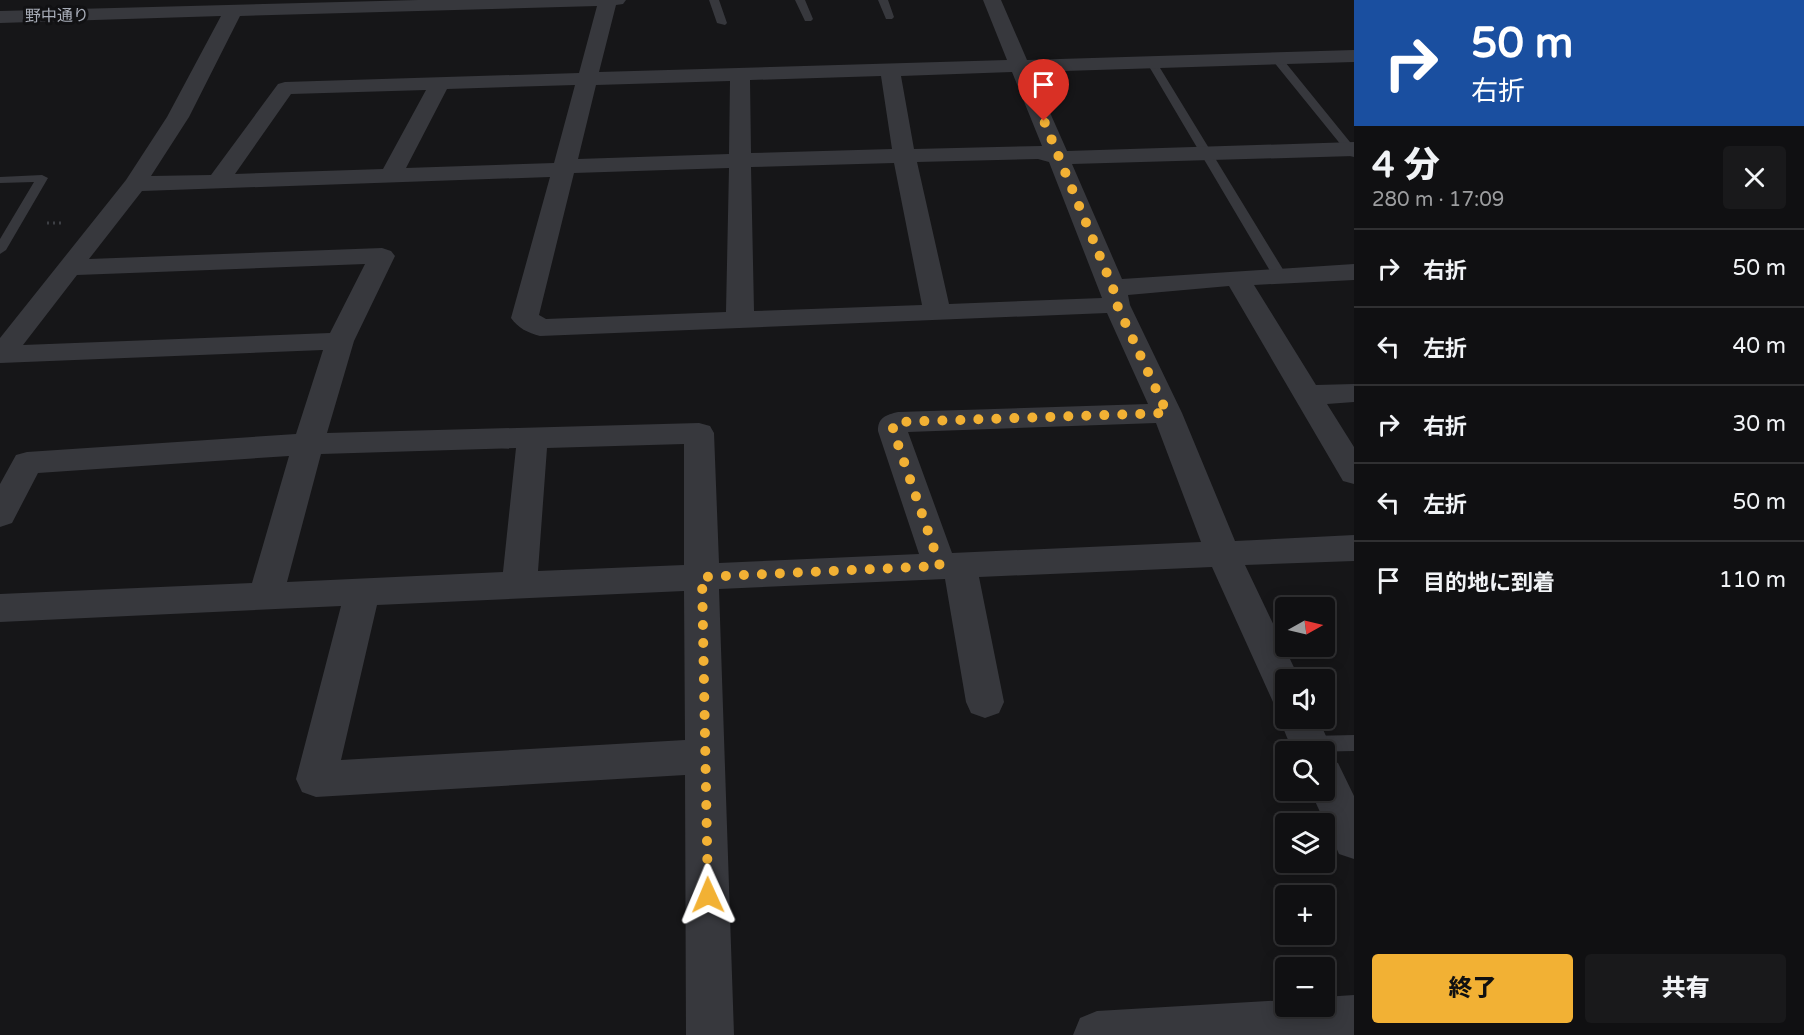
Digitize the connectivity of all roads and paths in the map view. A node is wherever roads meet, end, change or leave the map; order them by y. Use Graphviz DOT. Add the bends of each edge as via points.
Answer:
graph roads {
  1 [pos="608,0"];
  2 [pos="617,0"];
  3 [pos="714,0"];
  4 [pos="800,0"];
  5 [pos="883,0"];
  6 [pos="992,0"];
  7 [pos="520,2"];
  8 [pos="368,3"];
  9 [pos="165,6"];
  10 [pos="107,7"];
  11 [pos="233,11"];
  12 [pos="0,17"];
  13 [pos="889,17"];
  14 [pos="808,19"];
  15 [pos="722,23"];
  16 [pos="1354,56"];
  17 [pos="1277,59"];
  18 [pos="1152,63"];
  19 [pos="1020,65"];
  20 [pos="890,70"];
  21 [pos="740,74"];
  22 [pos="586,78"];
  23 [pos="440,83"];
  24 [pos="1353,151"];
  25 [pos="1204,153"];
  26 [pos="904,156"];
  27 [pos="1059,158"];
  28 [pos="740,161"];
  29 [pos="564,167"];
  30 [pos="390,177"];
  31 [pos="0,180"];
  32 [pos="217,182"];
  33 [pos="135,184"];
  34 [pos="0,250"];
  35 [pos="68,268"];
  36 [pos="1354,272"];
  37 [pos="1280,276"];
  38 [pos="1237,278"];
  39 [pos="1115,297"];
  40 [pos="937,311"];
  41 [pos="740,319"];
  42 [pos="340,340"];
  43 [pos="1354,393"];
  44 [pos="1307,395"];
  45 [pos="1167,413"];
  46 [pos="533,437"];
  47 [pos="308,444"];
  48 [pos="1354,473"];
  49 [pos="0,515"];
  50 [pos="1354,548"];
  51 [pos="1223,554"];
  52 [pos="950,566"];
  53 [pos="702,577"];
  54 [pos="519,585"];
  55 [pos="362,592"];
  56 [pos="266,596"];
  57 [pos="0,608"];
  58 [pos="1276,669"];
  59 [pos="985,702"];
  60 [pos="1354,742"];
  61 [pos="1335,745"];
  62 [pos="705,756"];
  63 [pos="1335,799"];
  64 [pos="1354,840"];
  65 [pos="1354,1019"];
  66 [pos="710,1035"];
  67 [pos="1108,1035"];
  1 -- 2 [label="street, 野中通り"];
  1 -- 7 [label="street, 野中通り"];
  1 -- 22 [label="street"];
  3 -- 15 [label="lane"];
  4 -- 14 [label="lane"];
  5 -- 13 [label="lane"];
  6 -- 19 [label="street"];
  7 -- 8 [label="street, 野中通り"];
  8 -- 11 [label="street, 野中通り"];
  9 -- 10 [label="street, 野中通り"];
  9 -- 11 [label="street, 野中通り"];
  10 -- 12 [label="street, 野中通り"];
  11 -- 33 [label="street" via="178,117"];
  16 -- 17 [label="street"];
  17 -- 18 [label="street"];
  17 -- 24 [label="lane"];
  18 -- 19 [label="street"];
  18 -- 25 [label="lane"];
  19 -- 20 [label="street"];
  19 -- 27 [label="street"];
  20 -- 21 [label="street"];
  20 -- 26 [label="street"];
  21 -- 22 [label="street"];
  21 -- 28 [label="street"];
  22 -- 23 [label="street"];
  22 -- 29 [label="street"];
  23 -- 30 [label="street"];
  23 -- 32 [label="street" via="285,88"];
  24 -- 25 [label="street"];
  25 -- 27 [label="street"];
  25 -- 37 [label="lane"];
  26 -- 27 [label="street" via="1040,152"];
  26 -- 28 [label="street"];
  26 -- 40 [label="street"];
  27 -- 39 [label="street"];
  28 -- 29 [label="street"];
  28 -- 41 [label="street"];
  29 -- 30 [label="street"];
  29 -- 41 [label="street" via="525,318 540,328"];
  30 -- 32 [label="street"];
  31 -- 34 [label="lane" via="42,178"];
  32 -- 33 [label="street"];
  33 -- 35 [label="street"];
  35 -- 42 [label="street" via="382,256"];
  35 -- 42 [label="street" via="1,355"];
  36 -- 37 [label="street"];
  37 -- 38 [label="street"];
  38 -- 39 [label="street"];
  38 -- 44 [label="street"];
  39 -- 40 [label="street"];
  39 -- 45 [label="street"];
  40 -- 41 [label="street"];
  42 -- 47 [label="street"];
  43 -- 44 [label="street"];
  44 -- 48 [label="street"];
  45 -- 51 [label="street"];
  45 -- 52 [label="street" via="893,424"];
  46 -- 47 [label="street"];
  46 -- 53 [label="street" via="699,433"];
  46 -- 54 [label="street"];
  47 -- 49 [label="street" via="27,463"];
  47 -- 56 [label="street"];
  50 -- 51 [label="street"];
  51 -- 52 [label="street"];
  51 -- 58 [label="street"];
  52 -- 53 [label="street"];
  52 -- 59 [label="street"];
  53 -- 54 [label="street"];
  53 -- 62 [label="street"];
  54 -- 55 [label="street"];
  55 -- 56 [label="street"];
  55 -- 62 [label="street" via="316,779"];
  56 -- 57 [label="street"];
  60 -- 61 [label="lane"];
  62 -- 66 [label="street"];
  63 -- 64 [label="street"];
  65 -- 67 [label="street"];
}
